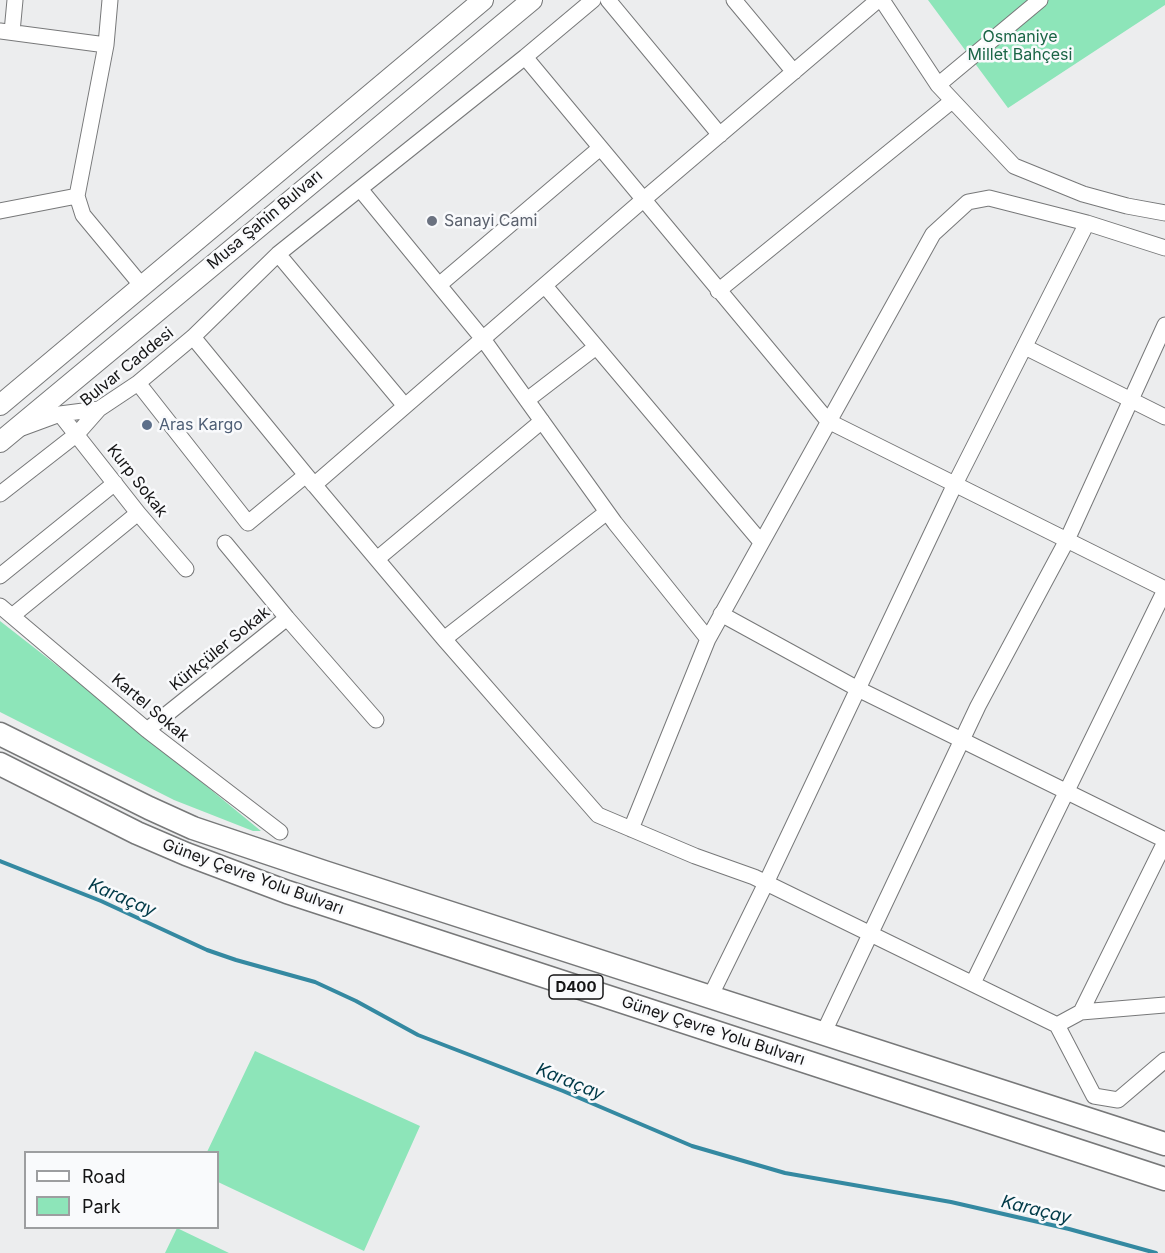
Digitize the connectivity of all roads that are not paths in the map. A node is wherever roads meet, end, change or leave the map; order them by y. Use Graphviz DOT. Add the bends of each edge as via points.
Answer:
graph roads {
  1 [pos="15,0"];
  2 [pos="110,0"];
  3 [pos="483,0"];
  4 [pos="532,0"];
  5 [pos="593,0"];
  6 [pos="609,0"];
  7 [pos="734,0"];
  8 [pos="880,0"];
  9 [pos="1040,0"];
  10 [pos="6,32"];
  11 [pos="106,45"];
  12 [pos="525,57"];
  13 [pos="794,72"];
  14 [pos="938,85"];
  15 [pos="952,101"];
  16 [pos="720,135"];
  17 [pos="600,148"];
  18 [pos="360,189"];
  19 [pos="77,196"];
  20 [pos="643,200"];
  21 [pos="0,211"];
  22 [pos="1165,213"];
  23 [pos="1087,224"];
  24 [pos="1165,248"];
  25 [pos="278,254"];
  26 [pos="439,285"];
  27 [pos="142,286"];
  28 [pos="545,286"];
  29 [pos="718,291"];
  30 [pos="1165,325"];
  31 [pos="193,337"];
  32 [pos="483,339"];
  33 [pos="596,347"];
  34 [pos="1025,347"];
  35 [pos="138,383"];
  36 [pos="527,400"];
  37 [pos="1131,400"];
  38 [pos="0,405"];
  39 [pos="405,406"];
  40 [pos="99,409"];
  41 [pos="60,414"];
  42 [pos="1165,417"];
  43 [pos="542,421"];
  44 [pos="828,421"];
  45 [pos="77,434"];
  46 [pos="0,442"];
  47 [pos="306,475"];
  48 [pos="115,483"];
  49 [pos="955,484"];
  50 [pos="0,494"];
  51 [pos="607,512"];
  52 [pos="138,513"];
  53 [pos="1067,540"];
  54 [pos="761,542"];
  55 [pos="225,543"];
  56 [pos="377,559"];
  57 [pos="186,569"];
  58 [pos="0,576"];
  59 [pos="1165,590"];
  60 [pos="6,611"];
  61 [pos="721,614"];
  62 [pos="287,618"];
  63 [pos="444,639"];
  64 [pos="708,639"];
  65 [pos="858,689"];
  66 [pos="376,720"];
  67 [pos="147,730"];
  68 [pos="0,734"];
  69 [pos="962,741"];
  70 [pos="0,764"];
  71 [pos="1068,792"];
  72 [pos="631,829"];
  73 [pos="280,832"];
  74 [pos="1165,841"];
  75 [pos="766,883"];
  76 [pos="870,933"];
  77 [pos="973,983"];
  78 [pos="710,997"];
  79 [pos="1165,1005"];
  80 [pos="1081,1012"];
  81 [pos="1057,1025"];
  82 [pos="823,1034"];
  83 [pos="1165,1060"];
  84 [pos="1165,1144"];
  85 [pos="1165,1179"];
  1 -- 10 [label="street"];
  2 -- 11 [label="street"];
  3 -- 27 [label="main road, Musa Şahin Bulvarı"];
  4 -- 46 [label="main road, Musa Şahin Bulvarı"];
  5 -- 12 [label="street, Bulvar Caddesi"];
  6 -- 16 [label="street"];
  7 -- 13 [label="street"];
  8 -- 13 [label="street"];
  8 -- 14 [label="street"];
  9 -- 14 [label="street"];
  10 -- 11 [label="street"];
  11 -- 19 [label="street"];
  12 -- 17 [label="street"];
  12 -- 18 [label="street, Bulvar Caddesi"];
  13 -- 16 [label="street"];
  14 -- 15 [label="street"];
  15 -- 22 [label="street" via="1014,165 1083,194"];
  15 -- 29 [label="street"];
  16 -- 20 [label="street"];
  17 -- 20 [label="street"];
  17 -- 26 [label="street"];
  18 -- 25 [label="street, Bulvar Caddesi"];
  18 -- 26 [label="street"];
  19 -- 21 [label="street"];
  19 -- 27 [label="street" via="83,215"];
  20 -- 28 [label="street"];
  20 -- 29 [label="street"];
  23 -- 24 [label="street"];
  23 -- 34 [label="street"];
  23 -- 44 [label="street" via="989,198 968,202 933,234"];
  25 -- 31 [label="street, Bulvar Caddesi"];
  25 -- 39 [label="street"];
  26 -- 32 [label="street"];
  27 -- 38 [label="main road, Musa Şahin Bulvarı"];
  28 -- 32 [label="street"];
  28 -- 33 [label="street"];
  29 -- 44 [label="street"];
  30 -- 37 [label="street"];
  31 -- 35 [label="street, Bulvar Caddesi"];
  31 -- 47 [label="street"];
  32 -- 36 [label="street"];
  32 -- 39 [label="street"];
  33 -- 36 [label="street"];
  33 -- 54 [label="street"];
  34 -- 37 [label="street"];
  34 -- 49 [label="street"];
  35 -- 40 [label="street, Bulvar Caddesi"];
  35 -- 47 [label="street" via="248,523"];
  36 -- 43 [label="street"];
  37 -- 42 [label="street"];
  37 -- 53 [label="street"];
  39 -- 47 [label="street" via="314,485"];
  40 -- 41 [label="street"];
  40 -- 45 [label="street, Bulvar Caddesi"];
  41 -- 45 [label="street, Kurp Sokak"];
  41 -- 46 [label="street" via="18,430"];
  43 -- 51 [label="street"];
  43 -- 56 [label="street"];
  44 -- 49 [label="street"];
  44 -- 54 [label="street"];
  45 -- 48 [label="street, Kurp Sokak"];
  45 -- 50 [label="street, Bulvar Caddesi"];
  47 -- 56 [label="street"];
  48 -- 52 [label="street, Kurp Sokak"];
  48 -- 58 [label="street"];
  49 -- 53 [label="street"];
  49 -- 65 [label="street"];
  51 -- 63 [label="street"];
  51 -- 64 [label="street"];
  52 -- 57 [label="street, Kurp Sokak"];
  52 -- 60 [label="street"];
  53 -- 59 [label="street"];
  53 -- 69 [label="street"];
  54 -- 61 [label="street"];
  55 -- 62 [label="street"];
  56 -- 63 [label="street"];
  59 -- 71 [label="street"];
  60 -- 67 [label="street, Kartel Sokak"];
  61 -- 64 [label="street"];
  61 -- 65 [label="street"];
  62 -- 66 [label="street"];
  62 -- 67 [label="street, Kürkçüler Sokak"];
  63 -- 72 [label="street" via="598,815"];
  64 -- 72 [label="street"];
  65 -- 69 [label="street"];
  65 -- 75 [label="street"];
  67 -- 73 [label="street, Kartel Sokak"];
  68 -- 78 [label="highway, Güney Çevre Yolu Bulvarı / D400" via="193,828"];
  69 -- 71 [label="street"];
  69 -- 76 [label="street"];
  70 -- 85 [label="highway, Güney Çevre Yolu Bulvarı / D400" via="137,833 287,892"];
  71 -- 74 [label="street"];
  71 -- 77 [label="street"];
  72 -- 75 [label="street"];
  74 -- 80 [label="street"];
  75 -- 76 [label="street"];
  75 -- 78 [label="street"];
  76 -- 77 [label="street"];
  76 -- 82 [label="street"];
  77 -- 81 [label="street"];
  78 -- 82 [label="highway, Güney Çevre Yolu Bulvarı / D400"];
  79 -- 80 [label="street"];
  80 -- 81 [label="street"];
  81 -- 83 [label="street" via="1094,1096 1118,1100"];
  82 -- 84 [label="highway, Güney Çevre Yolu Bulvarı / D400"];
}
